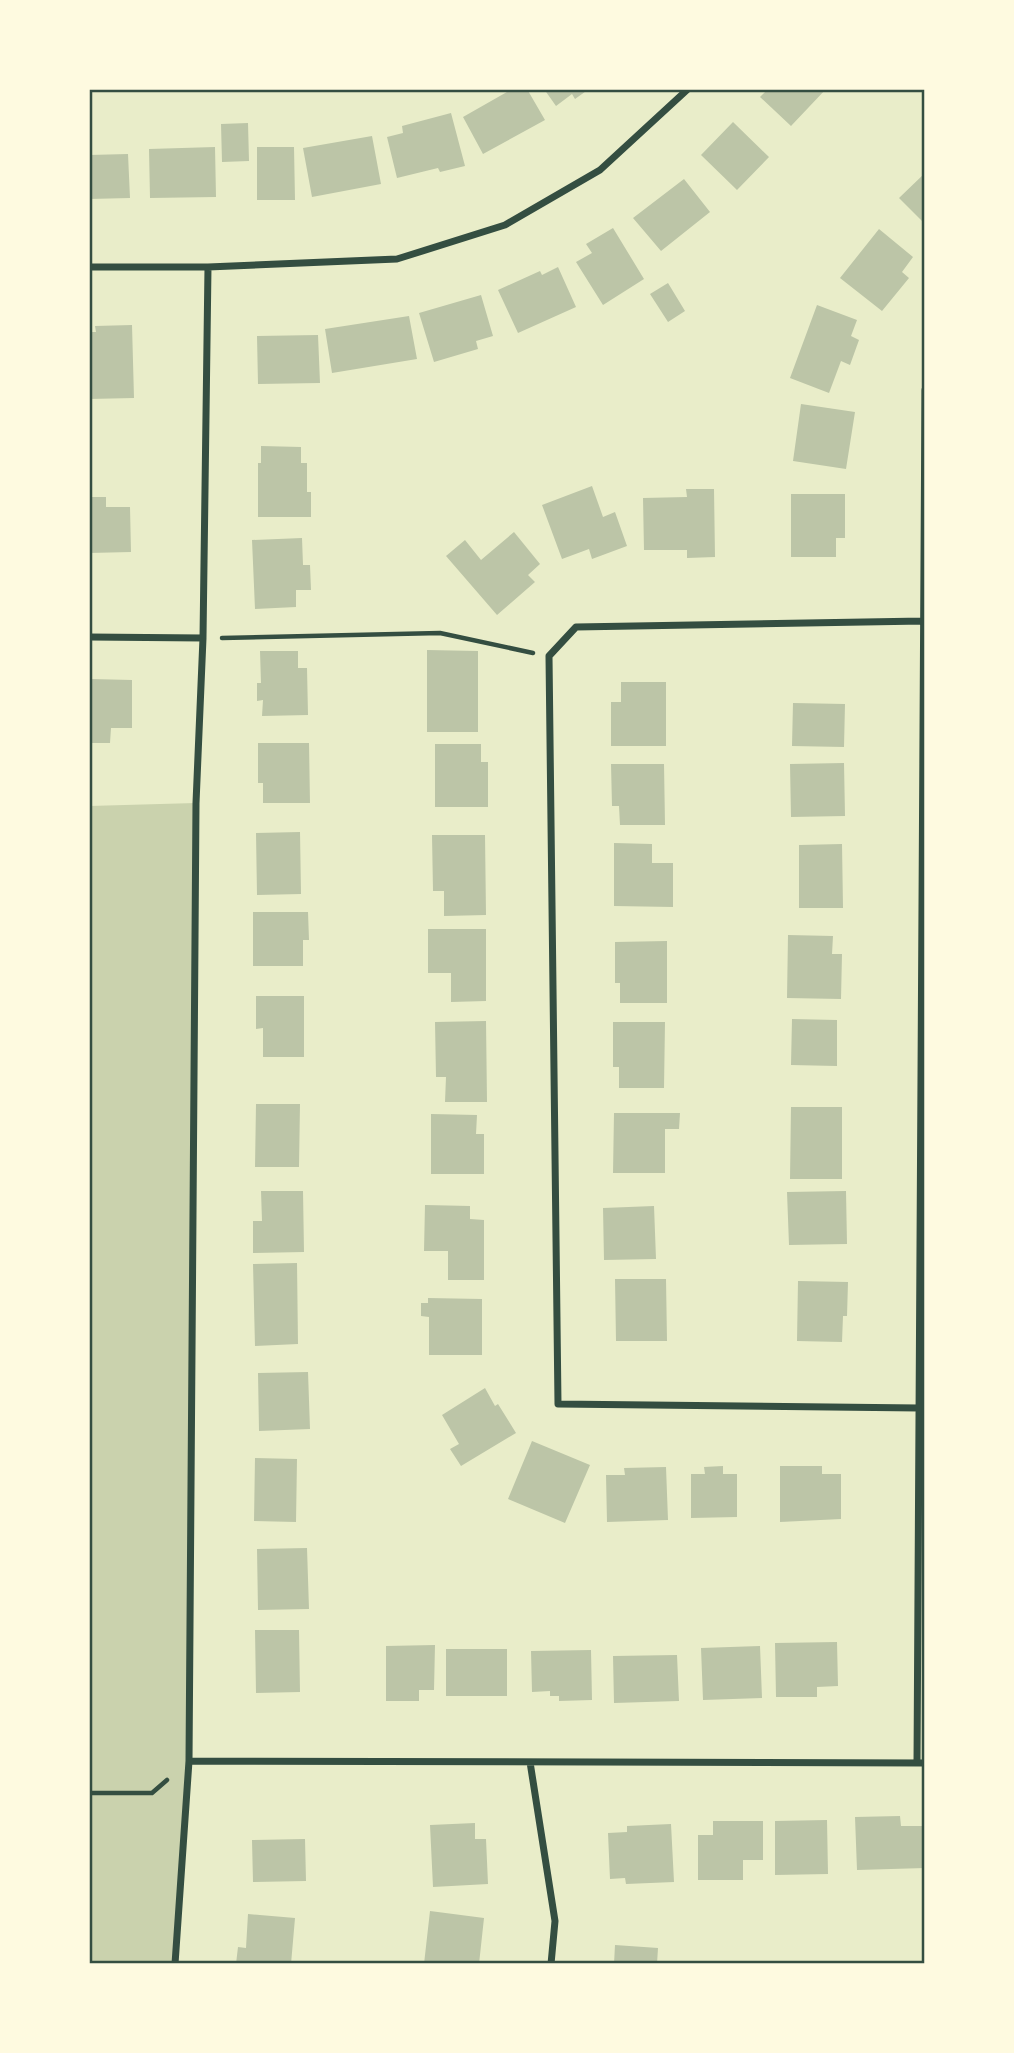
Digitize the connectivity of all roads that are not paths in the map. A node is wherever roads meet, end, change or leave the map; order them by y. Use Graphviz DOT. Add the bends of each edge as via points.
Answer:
graph roads {
  1 [pos="688,89"];
  2 [pos="89,267"];
  3 [pos="208,267"];
  4 [pos="925,390"];
  5 [pos="923,621"];
  6 [pos="89,637"];
  7 [pos="203,638"];
  8 [pos="919,1408"];
  9 [pos="189,1761"];
  10 [pos="530,1762"];
  11 [pos="921,1763"];
  12 [pos="175,1964"];
  13 [pos="551,1964"];
  1 -- 3 [label="street" via="600,170 505,225 397,259"];
  2 -- 3 [label="street"];
  3 -- 7 [label="street"];
  4 -- 5 [label="street"];
  5 -- 8 [label="street"];
  5 -- 8 [label="street" via="576,627 549,656 558,1404"];
  6 -- 7 [label="street"];
  7 -- 9 [label="street" via="196,817"];
  8 -- 11 [label="street"];
  9 -- 10 [label="street"];
  9 -- 12 [label="street"];
  10 -- 11 [label="street"];
  10 -- 13 [label="street" via="555,1921"];
}
